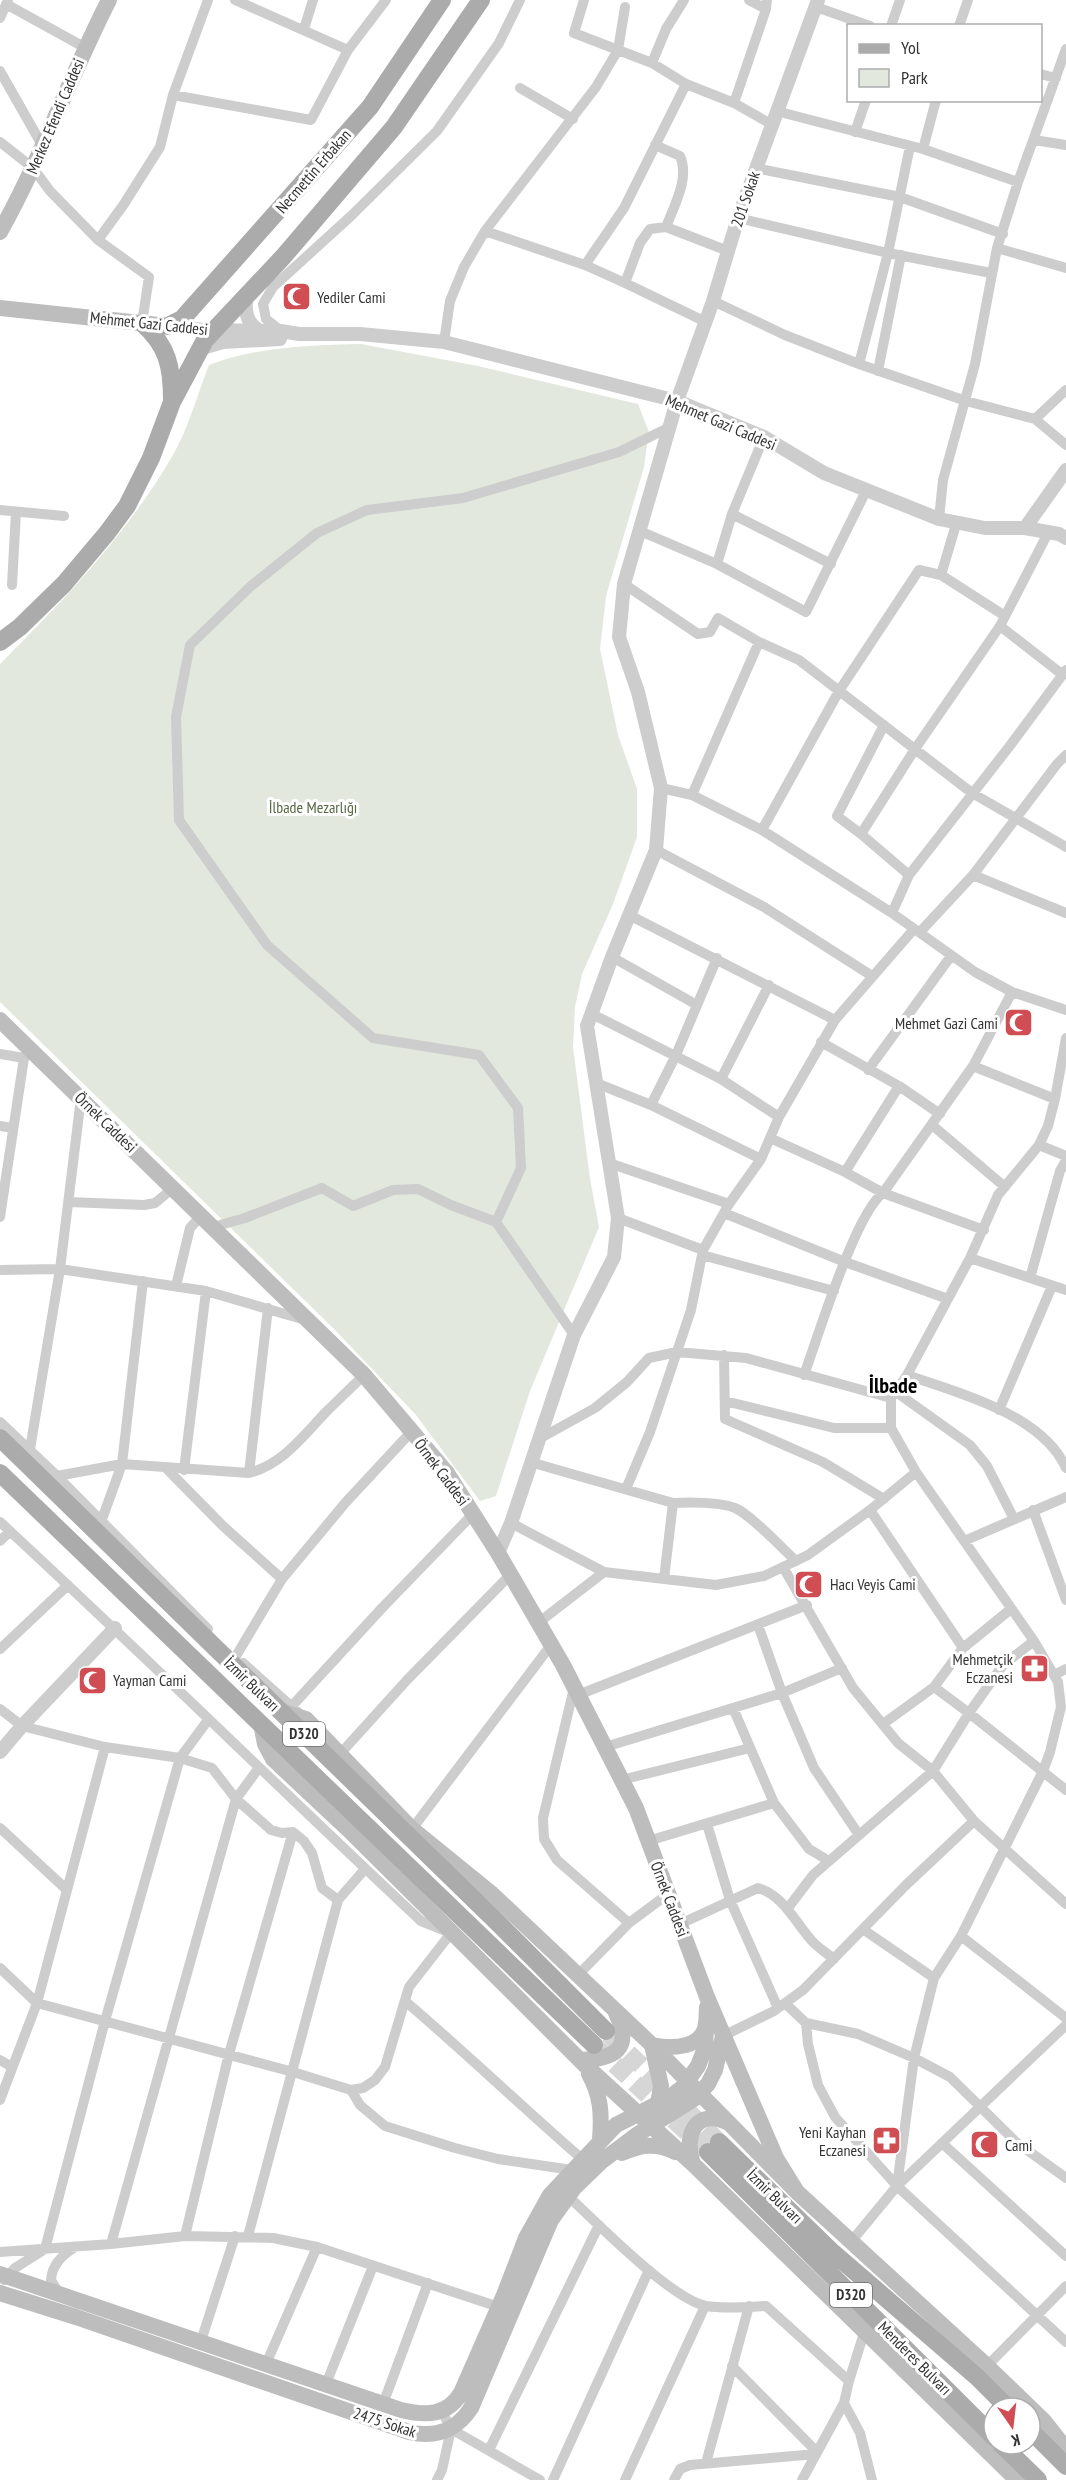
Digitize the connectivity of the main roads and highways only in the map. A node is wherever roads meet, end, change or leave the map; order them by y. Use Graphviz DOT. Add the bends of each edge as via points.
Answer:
graph roads {
  1 [pos="109,0"];
  2 [pos="442,0"];
  3 [pos="481,0"];
  4 [pos="0,232"];
  5 [pos="2,308"];
  6 [pos="142,323"];
  7 [pos="168,326"];
  8 [pos="172,402"];
  9 [pos="0,642"];
  10 [pos="0,1020"];
  11 [pos="0,1438"];
  12 [pos="0,1473"];
  13 [pos="286,1709"];
  14 [pos="261,1724"];
  15 [pos="707,1997"];
  16 [pos="616,2013"];
  17 [pos="723,2036"];
  18 [pos="652,2046"];
  19 [pos="583,2062"];
  20 [pos="689,2089"];
  21 [pos="658,2103"];
  22 [pos="636,2112"];
  23 [pos="671,2115"];
  24 [pos="732,2125"];
  25 [pos="651,2126"];
  26 [pos="600,2139"];
  27 [pos="714,2147"];
  28 [pos="687,2158"];
  29 [pos="602,2161"];
  30 [pos="797,2192"];
  31 [pos="830,2250"];
  32 [pos="2,2280"];
  33 [pos="0,2294"];
  34 [pos="996,2396"];
  35 [pos="1012,2396"];
  36 [pos="982,2425"];
  37 [pos="1042,2428"];
  38 [pos="1042,2429"];
  39 [pos="1042,2432"];
  40 [pos="1066,2442"];
  41 [pos="1066,2449"];
  42 [pos="1013,2456"];
  43 [pos="1066,2466"];
  44 [pos="1012,2478"];
  45 [pos="1038,2480"];
  1 -- 4 [label="main road, Merkez Efendi Caddesi"];
  2 -- 7 [label="main road, Necmettin Erbakan" via="369,107 182,320"];
  3 -- 8 [label="main road, Necmettin Erbakan" via="394,127 213,330"];
  5 -- 6 [label="main road, Mehmet Gazi Caddesi"];
  6 -- 7 [label="main road, Mehmet Gazi Caddesi"];
  6 -- 8 [label="main road" via="164,349 170,368"];
  8 -- 9 [label="main road, Necmettin Erbakan" via="127,506 64,584"];
  10 -- 15 [label="main road, Örnek Caddesi" via="28,1054 81,1097 364,1375 447,1473 551,1645 636,1808"];
  11 -- 13 [label="main road, İzmir Bulvarı / D320"];
  12 -- 14 [label="main road, İzmir Bulvarı / D320"];
  13 -- 14 [label="main road, İzmir Bulvarı / D320" via="600,2038"];
  13 -- 16 [label="main road" via="306,1719 412,1829 492,1894"];
  14 -- 19 [label="main road" via="273,1759"];
  15 -- 17 [label="main road, Örnek Caddesi"];
  15 -- 18 [label="main road" via="702,2035 685,2046"];
  15 -- 20 [label="main road" via="705,2048"];
  16 -- 18 [label="main road"];
  16 -- 19 [label="main road" via="623,2032 617,2052"];
  17 -- 20 [label="main road" via="715,2070"];
  17 -- 30 [label="main road, Örnek Caddesi" via="776,2158"];
  18 -- 20 [label="main road"];
  18 -- 21 [label="main road" via="661,2086"];
  19 -- 22 [label="main road"];
  19 -- 26 [label="main road" via="600,2098"];
  20 -- 21 [label="main road"];
  20 -- 23 [label="main road"];
  20 -- 24 [label="main road"];
  21 -- 22 [label="main road"];
  21 -- 25 [label="main road"];
  22 -- 25 [label="main road"];
  22 -- 26 [label="main road"];
  23 -- 25 [label="main road"];
  23 -- 28 [label="main road"];
  24 -- 28 [label="main road" via="708,2118 695,2126 687,2143"];
  24 -- 30 [label="main road"];
  25 -- 28 [label="main road"];
  25 -- 29 [label="main road"];
  26 -- 32 [label="main road, 2475 Sokak" via="550,2195 526,2238 461,2392 442,2411 417,2413 383,2404 58,2293"];
  27 -- 31 [label="main road, İzmir Bulvarı / D320"];
  27 -- 36 [label="main road, Menderes Bulvarı / D320"];
  28 -- 29 [label="main road" via="668,2148 645,2145"];
  28 -- 44 [label="main road"];
  29 -- 33 [label="main road, 2475 Sokak" via="551,2220 471,2408 451,2429 430,2435 409,2432"];
  30 -- 35 [label="main road" via="987,2366"];
  31 -- 34 [label="main road, Menderes Bulvarı / D320"];
  37 -- 40 [label="main road"];
  38 -- 41 [label="main road"];
  39 -- 43 [label="main road"];
  42 -- 45 [label="main road"];
}
